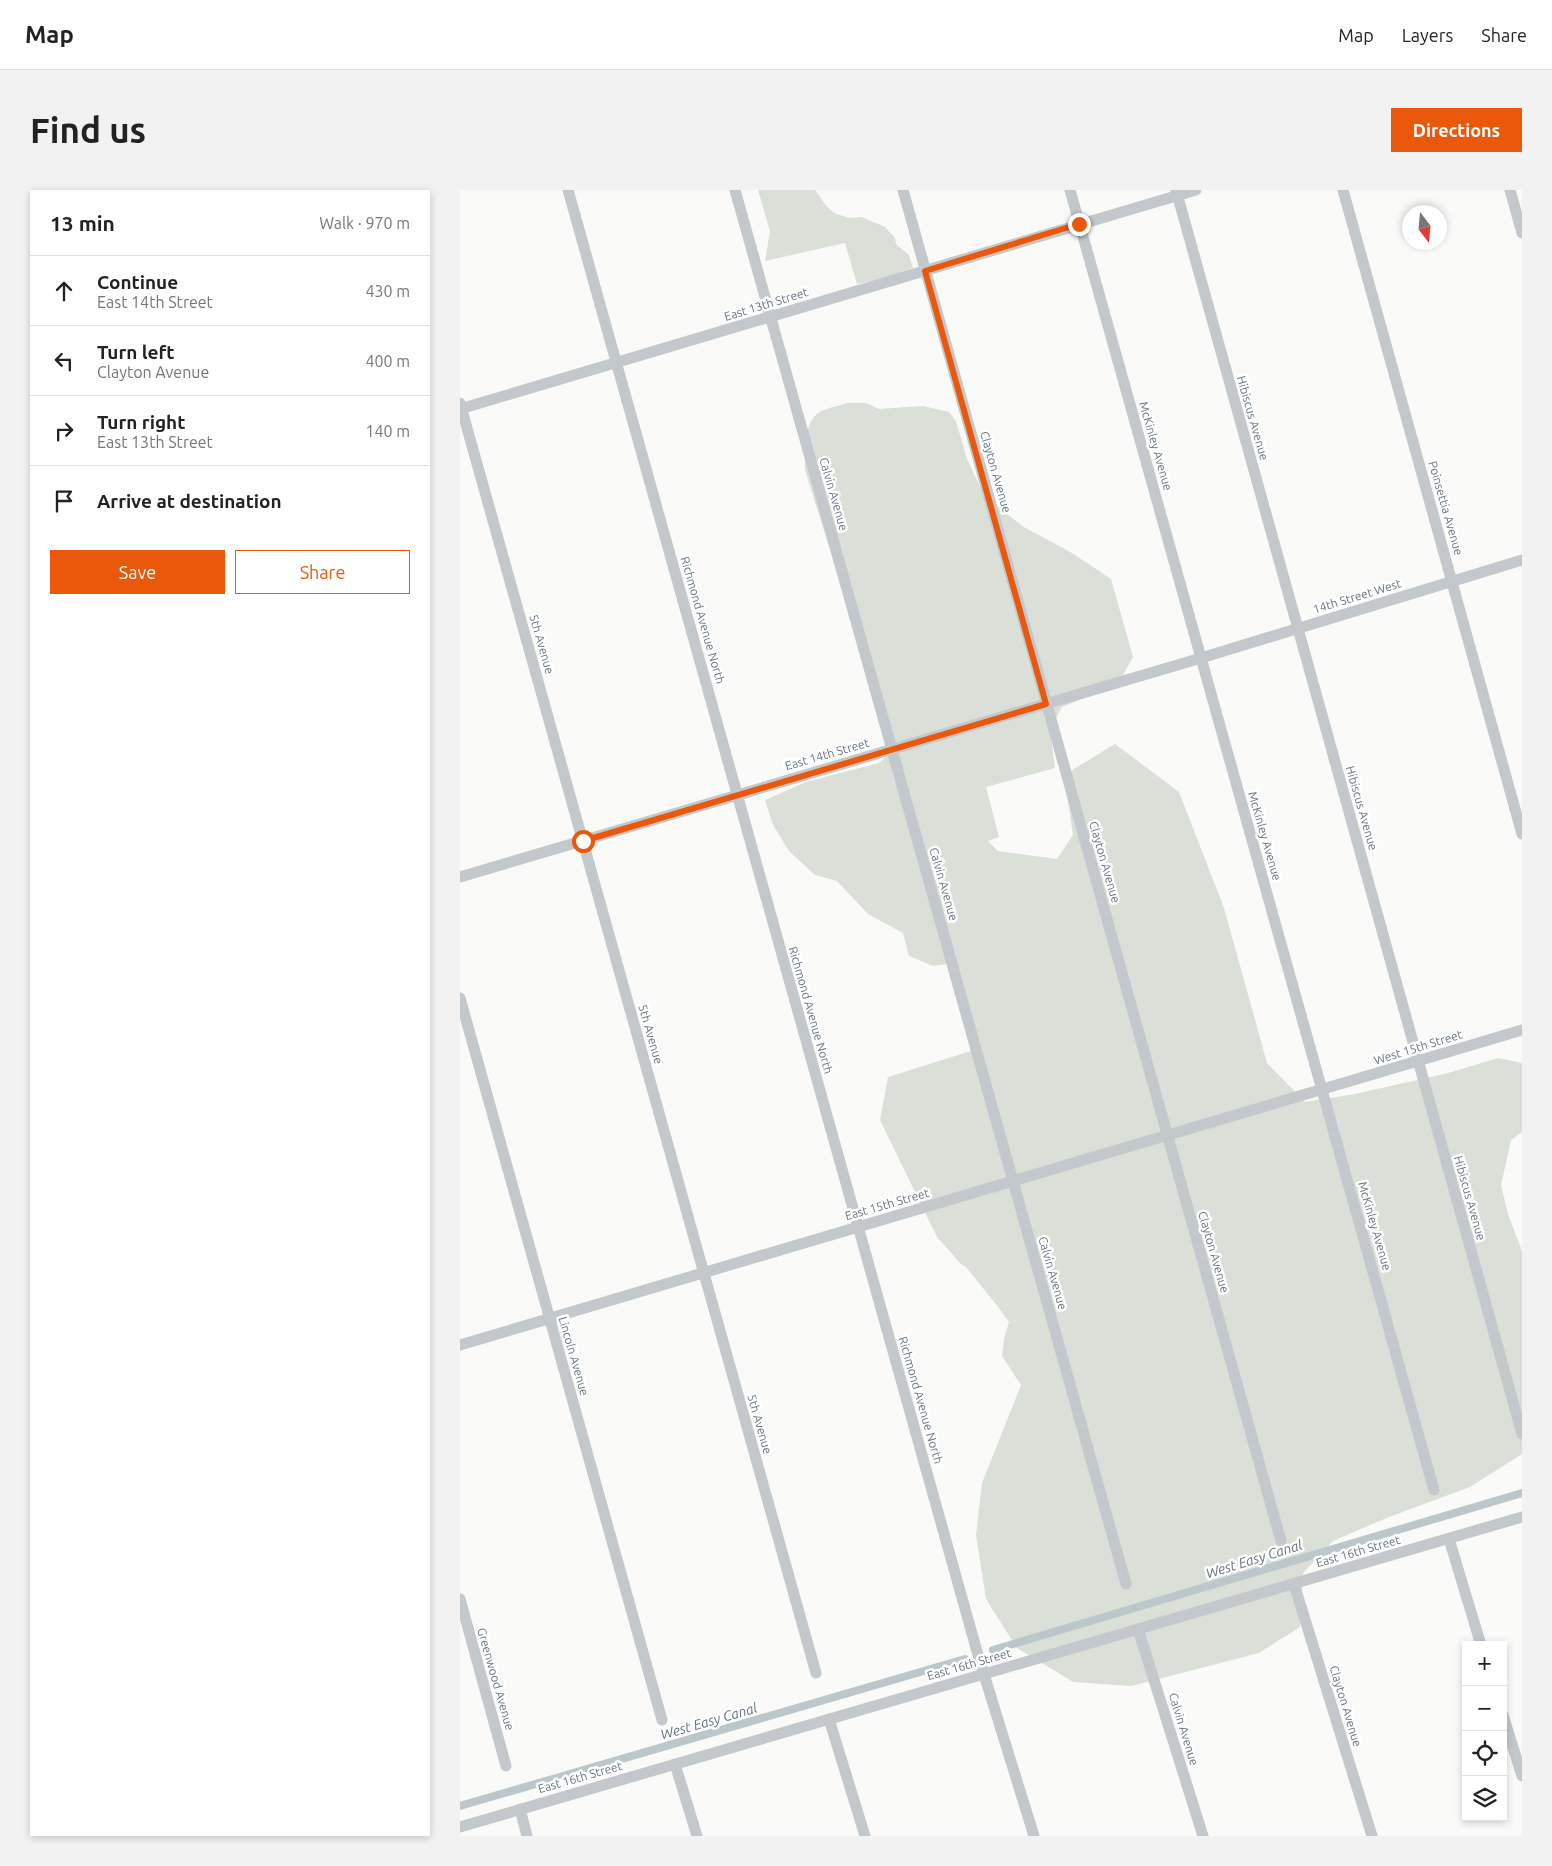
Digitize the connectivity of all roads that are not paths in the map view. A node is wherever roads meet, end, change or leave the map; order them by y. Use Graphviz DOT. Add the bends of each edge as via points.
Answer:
graph roads {
  1 [pos="568,190"];
  2 [pos="735,190"];
  3 [pos="903,190"];
  4 [pos="1070,190"];
  5 [pos="1196,190"];
  6 [pos="1343,190"];
  7 [pos="1510,190"];
  8 [pos="1176,193"];
  9 [pos="1079,224"];
  10 [pos="1522,233"];
  11 [pos="925,271"];
  12 [pos="770,317"];
  13 [pos="616,362"];
  14 [pos="460,407"];
  15 [pos="1522,560"];
  16 [pos="1452,582"];
  17 [pos="1298,628"];
  18 [pos="1201,658"];
  19 [pos="1046,704"];
  20 [pos="892,750"];
  21 [pos="738,795"];
  22 [pos="1522,834"];
  23 [pos="583,841"];
  24 [pos="460,877"];
  25 [pos="460,998"];
  26 [pos="1522,1030"];
  27 [pos="1418,1061"];
  28 [pos="1322,1090"];
  29 [pos="1168,1136"];
  30 [pos="1013,1182"];
  31 [pos="858,1227"];
  32 [pos="704,1273"];
  33 [pos="549,1319"];
  34 [pos="460,1346"];
  35 [pos="1522,1434"];
  36 [pos="1434,1490"];
  37 [pos="1522,1517"];
  38 [pos="1448,1539"];
  39 [pos="1281,1541"];
  40 [pos="1126,1584"];
  41 [pos="1294,1584"];
  42 [pos="460,1599"];
  43 [pos="1138,1630"];
  44 [pos="1480,1641"];
  45 [pos="816,1673"];
  46 [pos="984,1674"];
  47 [pos="829,1719"];
  48 [pos="662,1720"];
  49 [pos="1507,1728"];
  50 [pos="675,1764"];
  51 [pos="506,1766"];
  52 [pos="1522,1776"];
  53 [pos="520,1809"];
  54 [pos="460,1827"];
  55 [pos="527,1836"];
  56 [pos="697,1836"];
  57 [pos="866,1836"];
  58 [pos="1034,1836"];
  59 [pos="1203,1836"];
  60 [pos="1372,1836"];
  1 -- 13 [label="street, Richmond Avenue North"];
  2 -- 12 [label="street, Calvin Avenue"];
  3 -- 11 [label="street, Clayton Avenue"];
  4 -- 9 [label="street, McKinley Avenue"];
  5 -- 8 [label="street, East 13th Street"];
  6 -- 16 [label="street, Poinsettia Avenue"];
  7 -- 10 [label="street"];
  8 -- 9 [label="street, East 13th Street"];
  8 -- 17 [label="street, Hibiscus Avenue"];
  9 -- 11 [label="street, East 13th Street"];
  9 -- 18 [label="street, McKinley Avenue"];
  11 -- 12 [label="street, East 13th Street"];
  11 -- 19 [label="street, Clayton Avenue"];
  12 -- 13 [label="street, East 13th Street"];
  12 -- 20 [label="street, Calvin Avenue"];
  13 -- 14 [label="street, East 13th Street"];
  13 -- 21 [label="street, Richmond Avenue North"];
  14 -- 23 [label="street, 5th Avenue"];
  15 -- 16 [label="street, 14th Street West"];
  16 -- 17 [label="street, 14th Street West"];
  16 -- 22 [label="street, Poinsettia Avenue"];
  17 -- 18 [label="street, 14th Street West"];
  17 -- 27 [label="street, Hibiscus Avenue"];
  18 -- 19 [label="street, East 14th Street"];
  18 -- 28 [label="street, McKinley Avenue"];
  19 -- 20 [label="street, East 14th Street"];
  19 -- 29 [label="street, Clayton Avenue"];
  20 -- 21 [label="street, East 14th Street"];
  20 -- 30 [label="street, Calvin Avenue"];
  21 -- 23 [label="street, East 14th Street"];
  21 -- 31 [label="street, Richmond Avenue North"];
  23 -- 24 [label="street, East 14th Street"];
  23 -- 32 [label="street, 5th Avenue"];
  25 -- 33 [label="street, Lincoln Avenue"];
  26 -- 27 [label="street, West 15th Street"];
  27 -- 28 [label="street, West 15th Street"];
  27 -- 35 [label="street, Hibiscus Avenue"];
  28 -- 29 [label="street, East 15th Street"];
  28 -- 36 [label="street, McKinley Avenue"];
  29 -- 30 [label="street, East 15th Street"];
  29 -- 39 [label="street, Clayton Avenue"];
  30 -- 31 [label="street, East 15th Street"];
  30 -- 40 [label="street, Calvin Avenue"];
  31 -- 32 [label="street, East 15th Street"];
  31 -- 46 [label="street, Richmond Avenue North"];
  32 -- 33 [label="street, East 15th Street"];
  32 -- 45 [label="street, 5th Avenue"];
  33 -- 34 [label="street, East 15th Street"];
  33 -- 48 [label="street, Lincoln Avenue"];
  37 -- 38 [label="street, East 16th Street"];
  38 -- 41 [label="street, East 16th Street"];
  38 -- 44 [label="street"];
  41 -- 43 [label="street, East 16th Street"];
  41 -- 60 [label="street, Clayton Avenue"];
  42 -- 51 [label="street, Greenwood Avenue"];
  43 -- 46 [label="street, East 16th Street"];
  43 -- 59 [label="street, Calvin Avenue"];
  46 -- 47 [label="street, East 16th Street"];
  46 -- 58 [label="street, Richmond Avenue North"];
  47 -- 50 [label="street, East 16th Street"];
  47 -- 57 [label="street"];
  49 -- 52 [label="street"];
  50 -- 53 [label="street, East 16th Street"];
  50 -- 56 [label="street"];
  53 -- 54 [label="street, East 16th Street"];
  53 -- 55 [label="street"];
}
